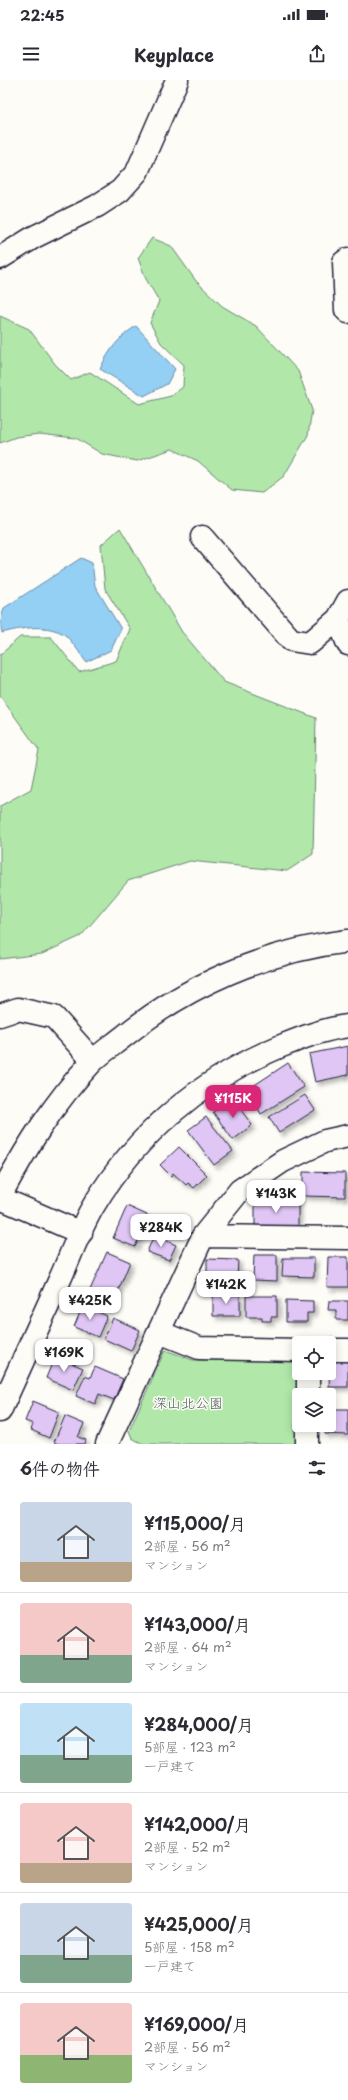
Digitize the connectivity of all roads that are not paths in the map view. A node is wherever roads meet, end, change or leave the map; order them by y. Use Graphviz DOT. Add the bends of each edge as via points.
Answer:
graph roads {
  1 [pos="177,80"];
  2 [pos="0,258"];
  3 [pos="348,259"];
  4 [pos="348,312"];
  5 [pos="202,536"];
  6 [pos="343,610"];
  7 [pos="348,644"];
  8 [pos="348,941"];
  9 [pos="0,1015"];
  10 [pos="348,1026"];
  11 [pos="93,1061"];
  12 [pos="348,1136"];
  13 [pos="0,1197"];
  14 [pos="81,1233"];
  15 [pos="203,1236"];
  16 [pos="348,1238"];
  17 [pos="159,1332"];
  18 [pos="292,1350"];
  19 [pos="336,1350"];
  20 [pos="348,1350"];
  21 [pos="0,1411"];
  22 [pos="307,1432"];
  23 [pos="115,1441"];
  24 [pos="307,1444"];
  1 -- 2 [label="street" via="136,172 120,191"];
  3 -- 4 [label="street" via="344,262"];
  5 -- 6 [label="street" via="291,640 310,643"];
  6 -- 7 [label="street"];
  8 -- 11 [label="street" via="287,952 230,972 177,999 141,1022"];
  9 -- 11 [label="street" via="18,1009 54,1017"];
  10 -- 14 [label="street" via="300,1038 255,1057 221,1075 190,1097 162,1120 116,1173 94,1205"];
  11 -- 13 [label="street" via="55,1107 27,1147"];
  12 -- 15 [label="street" via="325,1141 283,1161 240,1190"];
  13 -- 14 [label="street"];
  14 -- 21 [label="street"];
  15 -- 16 [label="street"];
  15 -- 17 [label="street"];
  17 -- 18 [label="street" via="198,1348"];
  17 -- 23 [label="street"];
  19 -- 20 [label="street"];
  22 -- 24 [label="street"];
}
